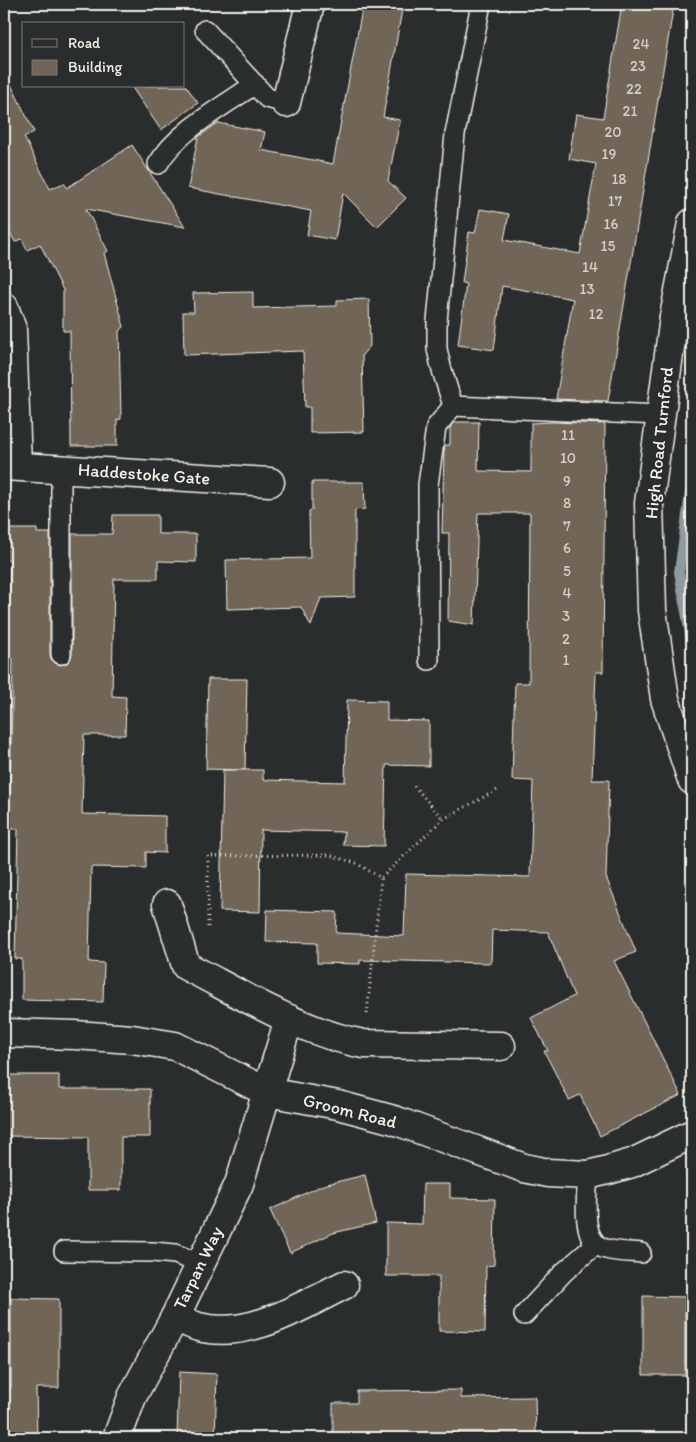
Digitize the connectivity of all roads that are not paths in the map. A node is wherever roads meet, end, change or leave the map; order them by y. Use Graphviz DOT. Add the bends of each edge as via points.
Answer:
graph roads {
  1 [pos="310,4"];
  2 [pos="481,4"];
  3 [pos="204,30"];
  4 [pos="255,84"];
  5 [pos="286,103"];
  6 [pos="158,164"];
  7 [pos="692,223"];
  8 [pos="4,307"];
  9 [pos="683,319"];
  10 [pos="453,406"];
  11 [pos="660,416"];
  12 [pos="10,466"];
  13 [pos="61,469"];
  14 [pos="270,482"];
  15 [pos="61,654"];
  16 [pos="429,660"];
  17 [pos="692,780"];
  18 [pos="167,904"];
  19 [pos="289,1019"];
  20 [pos="4,1033"];
  21 [pos="501,1046"];
  22 [pos="267,1092"];
  23 [pos="692,1134"];
  24 [pos="588,1175"];
  25 [pos="596,1245"];
  26 [pos="64,1251"];
  27 [pos="641,1253"];
  28 [pos="201,1264"];
  29 [pos="344,1285"];
  30 [pos="524,1315"];
  31 [pos="175,1317"];
  32 [pos="117,1438"];
  1 -- 5 [label="street"];
  2 -- 10 [label="lane" via="456,134 437,321 439,358"];
  3 -- 4 [label="lane"];
  4 -- 5 [label="lane" via="267,98"];
  4 -- 6 [label="lane" via="185,133 166,151"];
  7 -- 9 [label="street, High Road Turnford"];
  8 -- 12 [label="street, Haddestoke Gate" via="12,329"];
  9 -- 11 [label="street, High Road Turnford"];
  10 -- 11 [label="lane"];
  10 -- 16 [label="lane" via="436,427 428,485"];
  11 -- 17 [label="street, High Road Turnford" via="648,504 652,610 665,699"];
  12 -- 13 [label="street, Haddestoke Gate"];
  13 -- 14 [label="street, Haddestoke Gate"];
  13 -- 15 [label="lane"];
  18 -- 19 [label="street" via="186,966"];
  19 -- 21 [label="street" via="346,1041 364,1044"];
  19 -- 22 [label="street, Tarpan Way"];
  20 -- 22 [label="street, Groom Road" via="132,1039 175,1046"];
  22 -- 24 [label="street, Groom Road" via="338,1105 394,1120 524,1168"];
  22 -- 28 [label="street, Tarpan Way" via="239,1184"];
  23 -- 24 [label="street, Groom Road" via="632,1164"];
  24 -- 25 [label="lane" via="587,1224"];
  25 -- 27 [label="lane"];
  25 -- 30 [label="lane" via="552,1284"];
  26 -- 28 [label="lane" via="175,1254"];
  28 -- 31 [label="street, Tarpan Way"];
  29 -- 31 [label="street" via="275,1317 234,1330 199,1327"];
  31 -- 32 [label="street, Tarpan Way" via="132,1397"];
}
